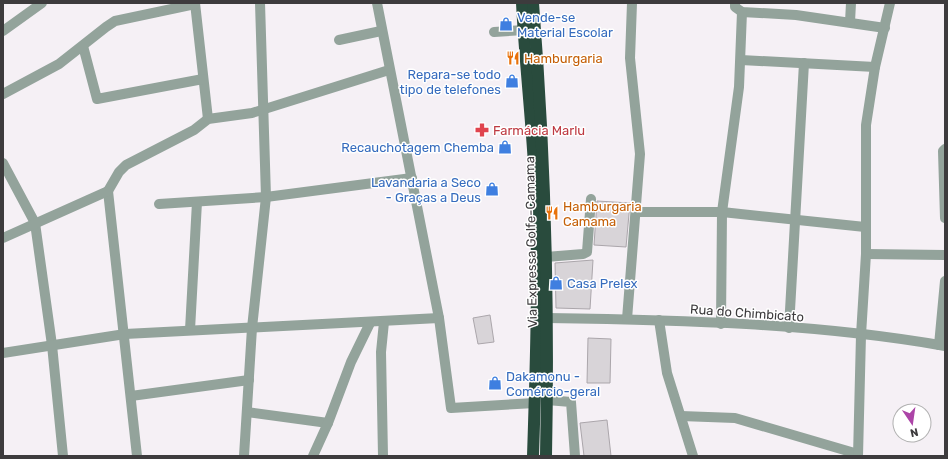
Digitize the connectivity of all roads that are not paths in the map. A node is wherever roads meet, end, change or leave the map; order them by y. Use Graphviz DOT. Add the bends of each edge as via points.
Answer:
graph roads {
  1 [pos="42,3"];
  2 [pos="195,3"];
  3 [pos="260,3"];
  4 [pos="377,3"];
  5 [pos="522,3"];
  6 [pos="532,3"];
  7 [pos="632,3"];
  8 [pos="735,3"];
  9 [pos="851,3"];
  10 [pos="890,3"];
  11 [pos="742,12"];
  12 [pos="850,22"];
  13 [pos="885,28"];
  14 [pos="524,30"];
  15 [pos="3,31"];
  16 [pos="381,31"];
  17 [pos="494,32"];
  18 [pos="339,40"];
  19 [pos="83,46"];
  20 [pos="741,60"];
  21 [pos="804,63"];
  22 [pos="875,67"];
  23 [pos="389,70"];
  24 [pos="203,79"];
  25 [pos="3,94"];
  26 [pos="263,108"];
  27 [pos="208,119"];
  28 [pos="945,149"];
  29 [pos="3,163"];
  30 [pos="412,178"];
  31 [pos="108,191"];
  32 [pos="266,197"];
  33 [pos="591,199"];
  34 [pos="197,202"];
  35 [pos="159,204"];
  36 [pos="637,212"];
  37 [pos="722,212"];
  38 [pos="945,218"];
  39 [pos="796,219"];
  40 [pos="35,223"];
  41 [pos="865,227"];
  42 [pos="3,238"];
  43 [pos="866,254"];
  44 [pos="945,255"];
  45 [pos="546,257"];
  46 [pos="945,281"];
  47 [pos="439,318"];
  48 [pos="547,318"];
  49 [pos="627,319"];
  50 [pos="659,320"];
  51 [pos="384,322"];
  52 [pos="370,323"];
  53 [pos="721,324"];
  54 [pos="252,328"];
  55 [pos="789,328"];
  56 [pos="190,330"];
  57 [pos="124,334"];
  58 [pos="861,335"];
  59 [pos="52,345"];
  60 [pos="942,346"];
  61 [pos="3,353"];
  62 [pos="249,380"];
  63 [pos="131,396"];
  64 [pos="541,401"];
  65 [pos="247,412"];
  66 [pos="681,416"];
  67 [pos="328,424"];
  68 [pos="858,455"];
  69 [pos="63,456"];
  70 [pos="137,456"];
  71 [pos="241,456"];
  72 [pos="244,456"];
  73 [pos="313,456"];
  74 [pos="383,456"];
  75 [pos="533,456"];
  76 [pos="546,456"];
  77 [pos="575,456"];
  78 [pos="693,456"];
  1 -- 15 [label="street"];
  2 -- 19 [label="street" via="115,21"];
  2 -- 24 [label="street"];
  3 -- 26 [label="street"];
  4 -- 16 [label="street"];
  5 -- 14 [label="highway, Via Expressa Golfe-Camama"];
  6 -- 45 [label="highway, Via Expressa Golfe-Camama" via="544,160"];
  7 -- 36 [label="street" via="630,58 640,154"];
  8 -- 11 [label="street" via="735,7"];
  9 -- 12 [label="street"];
  10 -- 13 [label="street"];
  11 -- 12 [label="street"];
  11 -- 20 [label="street"];
  12 -- 13 [label="street"];
  13 -- 22 [label="street"];
  14 -- 17 [label="street"];
  14 -- 64 [label="highway, Via Expressa Golfe-Camama" via="534,181"];
  16 -- 18 [label="street"];
  16 -- 23 [label="street"];
  19 -- 24 [label="street" via="97,99"];
  19 -- 25 [label="street" via="60,64"];
  20 -- 21 [label="street"];
  20 -- 37 [label="street"];
  21 -- 22 [label="street"];
  21 -- 39 [label="street"];
  22 -- 41 [label="street" via="865,132"];
  23 -- 26 [label="street"];
  23 -- 30 [label="street"];
  24 -- 27 [label="street"];
  26 -- 27 [label="street" via="252,113"];
  26 -- 32 [label="street"];
  27 -- 31 [label="street" via="194,130 126,165 118,172"];
  28 -- 38 [label="street"];
  29 -- 40 [label="street"];
  30 -- 32 [label="street"];
  30 -- 47 [label="street"];
  31 -- 40 [label="street"];
  31 -- 57 [label="street"];
  32 -- 34 [label="street"];
  32 -- 54 [label="street"];
  33 -- 45 [label="street" via="587,252"];
  34 -- 35 [label="street"];
  34 -- 56 [label="street"];
  36 -- 37 [label="street"];
  36 -- 49 [label="street"];
  37 -- 39 [label="street"];
  37 -- 53 [label="street"];
  39 -- 41 [label="street"];
  39 -- 55 [label="street"];
  40 -- 42 [label="street"];
  40 -- 59 [label="street"];
  41 -- 43 [label="street"];
  43 -- 44 [label="street"];
  43 -- 58 [label="street"];
  45 -- 48 [label="highway, Via Expressa Golfe-Camama"];
  46 -- 60 [label="street"];
  47 -- 51 [label="street"];
  47 -- 64 [label="street" via="451,408"];
  48 -- 49 [label="street, Rua do Chimbicato"];
  48 -- 64 [label="highway, Via Expressa Golfe-Camama"];
  49 -- 50 [label="street, Rua do Chimbicato"];
  50 -- 53 [label="street, Rua do Chimbicato"];
  50 -- 66 [label="street" via="666,373"];
  51 -- 52 [label="street"];
  51 -- 74 [label="street" via="381,352"];
  52 -- 54 [label="street"];
  52 -- 67 [label="street" via="351,362"];
  53 -- 55 [label="street, Rua do Chimbicato"];
  54 -- 56 [label="street"];
  54 -- 62 [label="street"];
  55 -- 58 [label="street, Rua do Chimbicato"];
  56 -- 57 [label="street"];
  57 -- 59 [label="street"];
  57 -- 63 [label="street"];
  58 -- 60 [label="street, Rua do Chimbicato"];
  58 -- 68 [label="street"];
  59 -- 61 [label="street"];
  59 -- 69 [label="street"];
  62 -- 63 [label="street"];
  62 -- 65 [label="street"];
  63 -- 70 [label="street"];
  64 -- 75 [label="highway, Via Expressa Golfe-Camama"];
  64 -- 76 [label="highway, Via Expressa Golfe-Camama"];
  64 -- 77 [label="street" via="571,402"];
  65 -- 67 [label="street"];
  65 -- 72 [label="street"];
  66 -- 68 [label="street" via="735,418"];
  66 -- 78 [label="street"];
  67 -- 73 [label="street"];
  71 -- 72 [label="street"];
}
